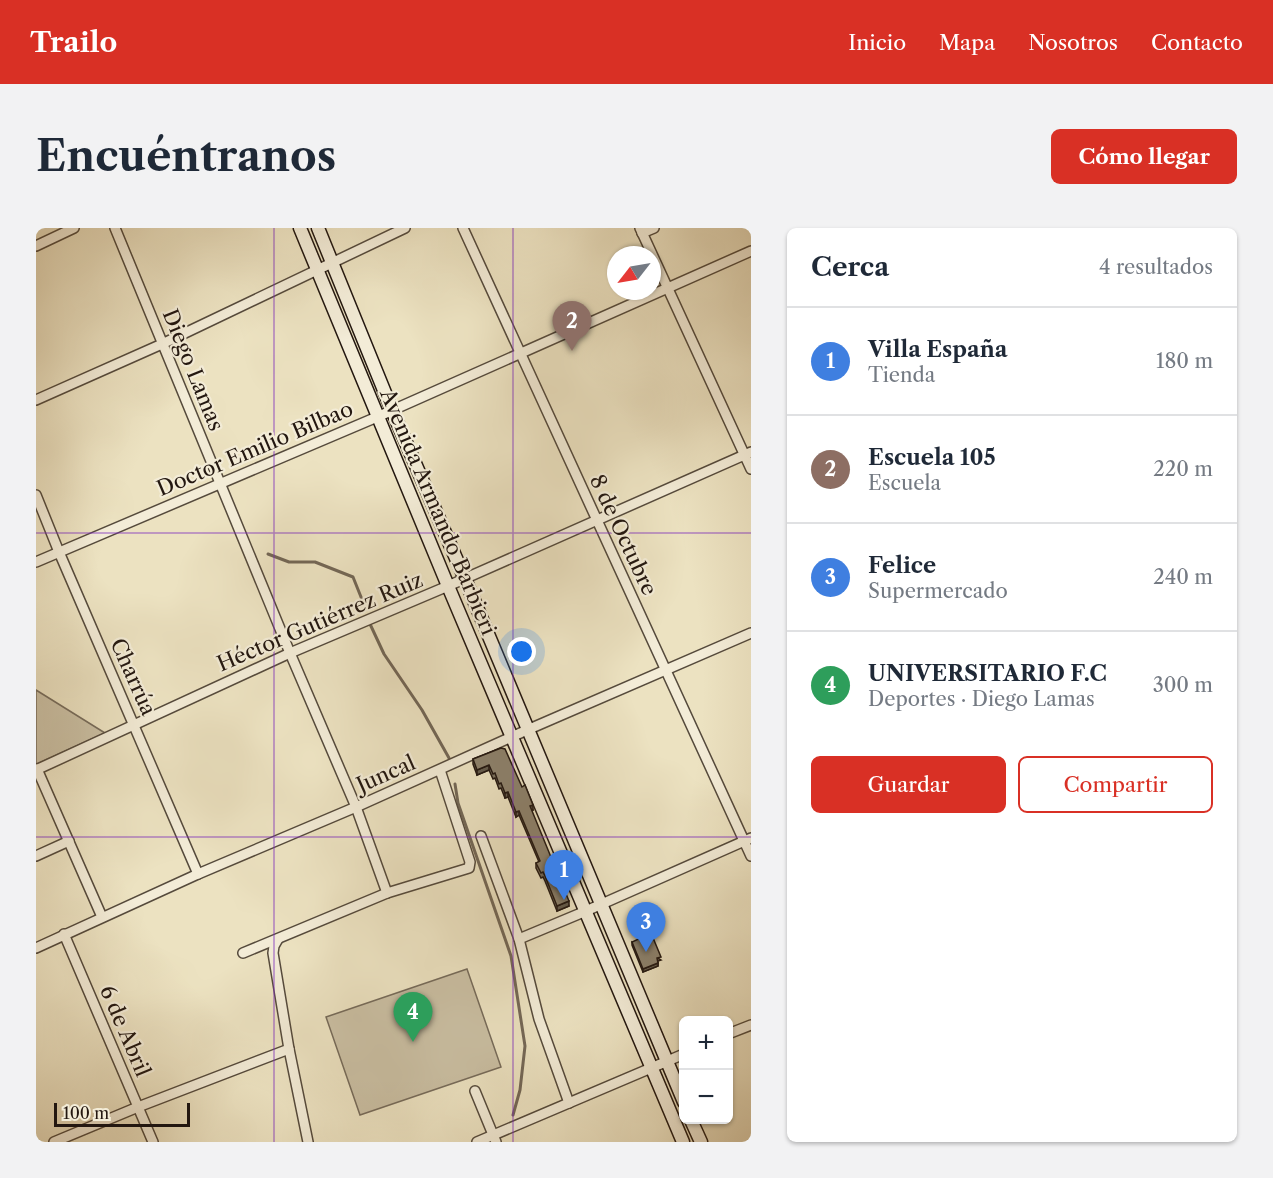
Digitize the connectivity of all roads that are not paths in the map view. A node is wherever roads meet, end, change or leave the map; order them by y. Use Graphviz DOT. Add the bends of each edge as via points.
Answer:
graph roads {
  1 [pos="74,228"];
  2 [pos="115,228"];
  3 [pos="300,228"];
  4 [pos="318,228"];
  5 [pos="405,228"];
  6 [pos="463,228"];
  7 [pos="654,228"];
  8 [pos="641,231"];
  9 [pos="36,246"];
  10 [pos="751,251"];
  11 [pos="333,262"];
  12 [pos="316,270"];
  13 [pos="668,287"];
  14 [pos="162,344"];
  15 [pos="520,353"];
  16 [pos="36,400"];
  17 [pos="392,410"];
  18 [pos="377,417"];
  19 [pos="748,454"];
  20 [pos="751,469"];
  21 [pos="220,483"];
  22 [pos="36,495"];
  23 [pos="596,520"];
  24 [pos="59,552"];
  25 [pos="36,562"];
  26 [pos="465,579"];
  27 [pos="448,586"];
  28 [pos="751,633"];
  29 [pos="290,653"];
  30 [pos="667,670"];
  31 [pos="134,724"];
  32 [pos="527,730"];
  33 [pos="512,737"];
  34 [pos="37,769"];
  35 [pos="440,770"];
  36 [pos="357,807"];
  37 [pos="481,836"];
  38 [pos="748,839"];
  39 [pos="69,841"];
  40 [pos="36,856"];
  41 [pos="751,856"];
  42 [pos="198,874"];
  43 [pos="387,893"];
  44 [pos="600,904"];
  45 [pos="586,911"];
  46 [pos="102,917"];
  47 [pos="64,934"];
  48 [pos="278,939"];
  49 [pos="519,939"];
  50 [pos="36,948"];
  51 [pos="243,953"];
  52 [pos="751,1025"];
  53 [pos="733,1032"];
  54 [pos="289,1049"];
  55 [pos="679,1056"];
  56 [pos="666,1061"];
  57 [pos="652,1068"];
  58 [pos="475,1091"];
  59 [pos="679,1091"];
  60 [pos="569,1103"];
  61 [pos="138,1107"];
  62 [pos="693,1124"];
  63 [pos="494,1139"];
  64 [pos="54,1142"];
  65 [pos="153,1142"];
  66 [pos="308,1142"];
  67 [pos="477,1142"];
  68 [pos="683,1142"];
  69 [pos="701,1142"];
  1 -- 9 [label="street"];
  2 -- 14 [label="street, Diego Lamas"];
  3 -- 12 [label="street, Avenida Armando Barbieri"];
  4 -- 11 [label="street, Avenida Armando Barbieri"];
  5 -- 11 [label="street"];
  6 -- 15 [label="street, 8 de Octubre"];
  7 -- 8 [label="street"];
  8 -- 13 [label="street"];
  10 -- 13 [label="street, Doctor Emilio Bilbao"];
  11 -- 12 [label="street"];
  11 -- 17 [label="street, Avenida Armando Barbieri"];
  12 -- 14 [label="street"];
  12 -- 18 [label="street, Avenida Armando Barbieri"];
  13 -- 15 [label="street, Doctor Emilio Bilbao"];
  13 -- 19 [label="street"];
  14 -- 16 [label="street"];
  14 -- 21 [label="street, Diego Lamas"];
  15 -- 17 [label="street, Doctor Emilio Bilbao"];
  15 -- 23 [label="street, 8 de Octubre"];
  17 -- 18 [label="street, Doctor Emilio Bilbao"];
  17 -- 26 [label="street, Avenida Armando Barbieri"];
  18 -- 21 [label="street, Doctor Emilio Bilbao"];
  18 -- 27 [label="street, Avenida Armando Barbieri"];
  19 -- 20 [label="street"];
  19 -- 23 [label="street, Héctor Gutiérrez Ruiz"];
  21 -- 24 [label="street, Doctor Emilio Bilbao"];
  21 -- 29 [label="street, Diego Lamas"];
  22 -- 24 [label="street, Charrúa"];
  23 -- 26 [label="street, Héctor Gutiérrez Ruiz"];
  23 -- 30 [label="street, 8 de Octubre"];
  24 -- 25 [label="street, Doctor Emilio Bilbao"];
  24 -- 31 [label="street, Charrúa"];
  26 -- 27 [label="street, Héctor Gutiérrez Ruiz"];
  26 -- 32 [label="street, Avenida Armando Barbieri"];
  27 -- 29 [label="street, Héctor Gutiérrez Ruiz"];
  27 -- 33 [label="street, Avenida Armando Barbieri"];
  28 -- 30 [label="street, Juncal"];
  29 -- 31 [label="street, Héctor Gutiérrez Ruiz"];
  29 -- 36 [label="street, Diego Lamas"];
  30 -- 32 [label="street, Juncal"];
  30 -- 38 [label="street, 8 de Octubre"];
  31 -- 34 [label="street, Héctor Gutiérrez Ruiz"];
  31 -- 42 [label="street, Charrúa"];
  32 -- 33 [label="street, Juncal"];
  32 -- 44 [label="street, Avenida Armando Barbieri"];
  33 -- 35 [label="street, Juncal"];
  33 -- 45 [label="street, Avenida Armando Barbieri"];
  34 -- 39 [label="street"];
  35 -- 36 [label="street, Juncal"];
  35 -- 43 [label="street" via="469,868"];
  36 -- 42 [label="street, Juncal"];
  36 -- 43 [label="street, Diego Lamas"];
  37 -- 49 [label="street"];
  38 -- 41 [label="street, 8 de Octubre"];
  38 -- 44 [label="street"];
  39 -- 40 [label="street"];
  39 -- 46 [label="street"];
  42 -- 46 [label="street, Juncal"];
  43 -- 48 [label="street"];
  44 -- 45 [label="street"];
  44 -- 56 [label="street, Avenida Armando Barbieri"];
  45 -- 49 [label="street"];
  45 -- 57 [label="street, Avenida Armando Barbieri"];
  46 -- 47 [label="street, Juncal"];
  47 -- 50 [label="street, Juncal"];
  47 -- 61 [label="street, 6 de Abril"];
  48 -- 51 [label="street"];
  48 -- 54 [label="street" via="273,953"];
  49 -- 60 [label="street" via="539,1019"];
  52 -- 53 [label="street"];
  54 -- 61 [label="street"];
  54 -- 66 [label="street"];
  55 -- 56 [label="street"];
  56 -- 57 [label="street"];
  56 -- 59 [label="street, Avenida Armando Barbieri"];
  57 -- 60 [label="street"];
  57 -- 68 [label="street, Avenida Armando Barbieri"];
  58 -- 63 [label="street"];
  60 -- 63 [label="street"];
  61 -- 64 [label="street"];
  61 -- 65 [label="street, 6 de Abril"];
  62 -- 69 [label="street"];
  63 -- 67 [label="street"];
}
